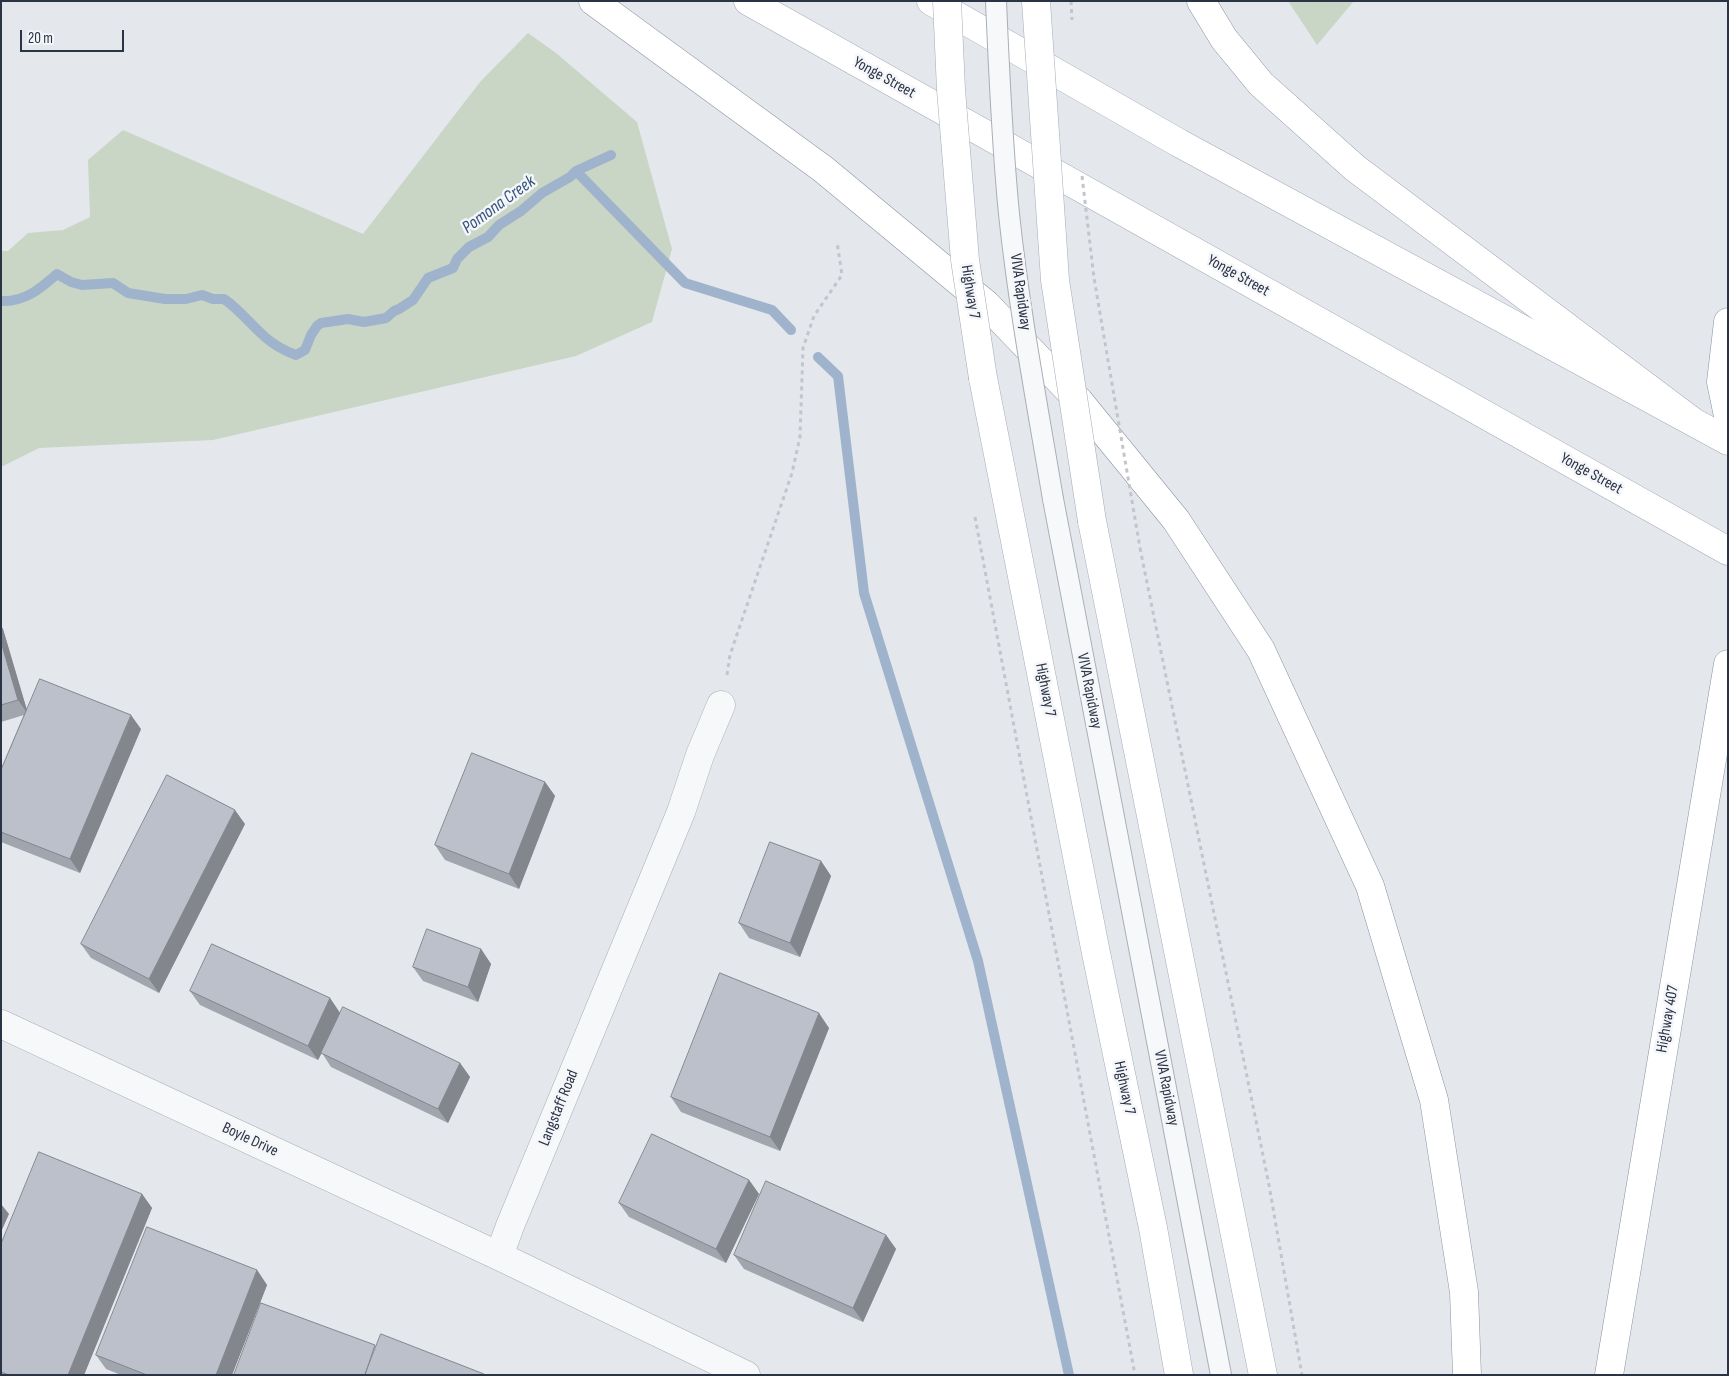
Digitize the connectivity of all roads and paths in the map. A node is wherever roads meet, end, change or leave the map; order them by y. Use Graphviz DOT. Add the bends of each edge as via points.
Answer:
graph roads {
  1 [pos="593,1"];
  2 [pos="748,1"];
  3 [pos="931,1"];
  4 [pos="947,1"];
  5 [pos="996,1"];
  6 [pos="1036,1"];
  7 [pos="1071,1"];
  8 [pos="1201,1"];
  9 [pos="1072,21"];
  10 [pos="1082,170"];
  11 [pos="837,242"];
  12 [pos="1728,322"];
  13 [pos="1728,416"];
  14 [pos="1692,422"];
  15 [pos="1728,441"];
  16 [pos="974,508"];
  17 [pos="1728,551"];
  18 [pos="1727,666"];
  19 [pos="721,705"];
  20 [pos="1,1024"];
  21 [pos="499,1256"];
  22 [pos="746,1375"];
  23 [pos="1135,1375"];
  24 [pos="1179,1375"];
  25 [pos="1221,1375"];
  26 [pos="1263,1375"];
  27 [pos="1302,1375"];
  28 [pos="1467,1375"];
  29 [pos="1609,1375"];
  1 -- 28 [label="main road" via="823,169 986,304 1079,401 1176,520 1261,650 1370,886 1434,1100 1464,1292"];
  2 -- 17 [label="main road, Yonge Street"];
  3 -- 14 [label="main road" via="1179,144"];
  4 -- 24 [label="main road, Highway 7, bridge" via="950,90 965,260 983,378 1153,1228"];
  5 -- 25 [label="lane, VIVA Rapidway, bridge" via="1009,213 1024,326 1053,499"];
  6 -- 26 [label="main road, bridge" via="1054,280 1092,521"];
  7 -- 9 [label="path, bridge"];
  8 -- 14 [label="main road" via="1224,39 1261,84 1355,168"];
  10 -- 27 [label="path, bridge" via="1094,278 1140,548 1270,1185"];
  11 -- 19 [label="path" via="842,275 814,316 803,348 800,437 792,473 730,655"];
  12 -- 13 [label="main road" via="1720,382"];
  14 -- 15 [label="main road"];
  16 -- 23 [label="path"];
  18 -- 29 [label="main road, Highway 407"];
  19 -- 21 [label="street, Langstaff Road" via="681,812"];
  20 -- 21 [label="street, Boyle Drive"];
  21 -- 22 [label="street"];
}
